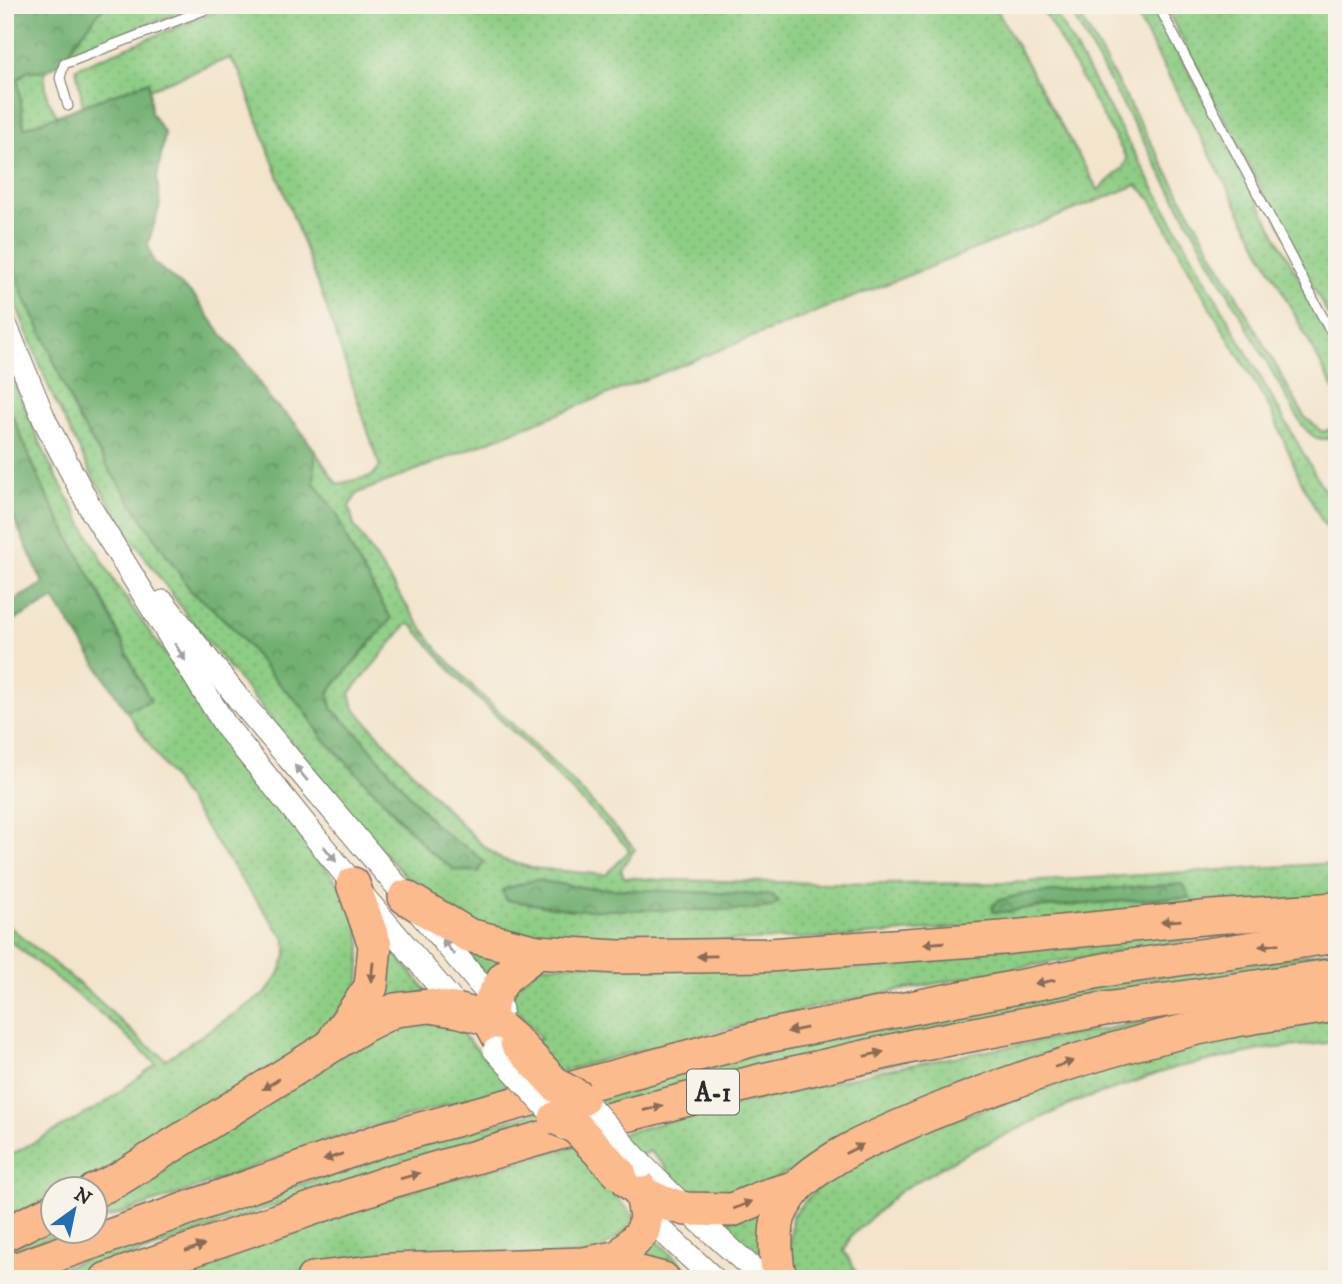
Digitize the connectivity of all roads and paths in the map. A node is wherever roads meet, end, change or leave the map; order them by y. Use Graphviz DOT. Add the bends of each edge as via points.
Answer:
graph roads {
  1 [pos="217,5"];
  2 [pos="1158,5"];
  3 [pos="68,106"];
  4 [pos="5,324"];
  5 [pos="1337,337"];
  6 [pos="92,511"];
  7 [pos="354,884"];
  8 [pos="405,897"];
  9 [pos="1337,909"];
  10 [pos="1337,936"];
  11 [pos="537,952"];
  12 [pos="1337,975"];
  13 [pos="1337,1005"];
  14 [pos="498,1030"];
  15 [pos="329,1048"];
  16 [pos="632,1183"];
  17 [pos="108,1184"];
  18 [pos="797,1186"];
  19 [pos="686,1209"];
  20 [pos="38,1218"];
  21 [pos="5,1234"];
  22 [pos="584,1264"];
  23 [pos="5,1273"];
  24 [pos="107,1279"];
  25 [pos="313,1279"];
  26 [pos="663,1279"];
  27 [pos="714,1279"];
  28 [pos="764,1279"];
  29 [pos="781,1279"];
  1 -- 3 [label="lane" via="64,64 60,78"];
  2 -- 5 [label="lane"];
  4 -- 6 [label="street" via="45,421"];
  6 -- 7 [label="street, one-way" via="225,725"];
  8 -- 6 [label="street, one-way" via="238,698"];
  7 -- 14 [label="street"];
  7 -- 15 [label="highway, one-way" via="375,945 370,987"];
  8 -- 11 [label="highway" via="468,934"];
  14 -- 8 [label="street, one-way"];
  9 -- 11 [label="highway, one-way" via="769,955 618,957"];
  10 -- 23 [label="highway, A-1, one-way" via="1110,969 762,1037 384,1139"];
  11 -- 14 [label="highway" via="504,978"];
  24 -- 12 [label="highway, A-1, one-way" via="392,1181 767,1079 1099,1010"];
  18 -- 13 [label="highway, one-way" via="827,1163 906,1124 1066,1063 1224,1022"];
  14 -- 15 [label="highway" via="429,1006 395,1010"];
  14 -- 16 [label="highway, bridge" via="557,1086 575,1126"];
  15 -- 17 [label="highway, one-way"];
  16 -- 19 [label="highway" via="664,1203"];
  16 -- 22 [label="highway" via="643,1231 620,1257"];
  16 -- 27 [label="street"];
  19 -- 18 [label="highway, one-way" via="732,1210"];
  18 -- 29 [label="highway" via="779,1216 775,1244"];
  19 -- 28 [label="street"];
  20 -- 21 [label="highway"];
  22 -- 25 [label="highway" via="391,1270"];
  22 -- 26 [label="highway"];
}
